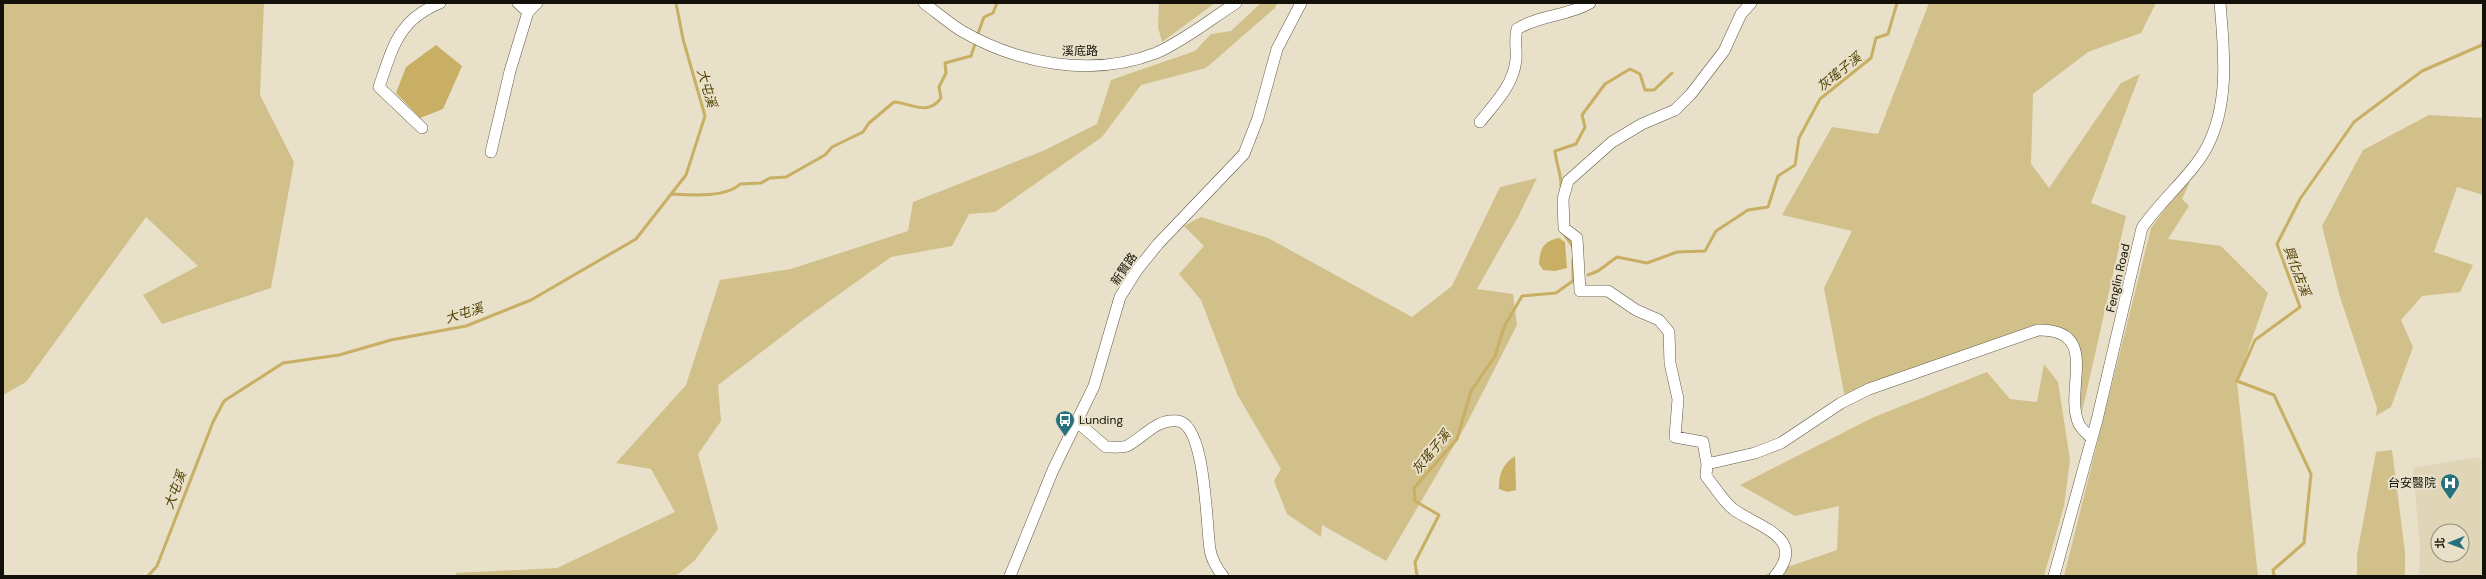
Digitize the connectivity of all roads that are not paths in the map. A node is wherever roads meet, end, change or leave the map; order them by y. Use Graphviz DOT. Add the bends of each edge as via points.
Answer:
graph roads {
  1 [pos="440,3"];
  2 [pos="518,3"];
  3 [pos="537,3"];
  4 [pos="924,3"];
  5 [pos="1236,3"];
  6 [pos="1301,3"];
  7 [pos="1590,3"];
  8 [pos="1751,3"];
  9 [pos="2220,3"];
  10 [pos="420,6"];
  11 [pos="528,12"];
  12 [pos="1480,122"];
  13 [pos="422,128"];
  14 [pos="491,152"];
  15 [pos="1076,421"];
  16 [pos="2091,438"];
  17 [pos="1706,464"];
  18 [pos="1010,576"];
  19 [pos="1223,576"];
  20 [pos="1775,576"];
  21 [pos="2054,576"];
  1 -- 10 [label="street"];
  2 -- 11 [label="street"];
  3 -- 11 [label="street"];
  4 -- 5 [label="street, 溪底路" via="982,42 1012,54 1067,66 1134,61 1158,52"];
  6 -- 15 [label="street, 新賢路" via="1277,49 1258,118 1244,154 1158,244 1120,297 1094,386"];
  7 -- 12 [label="street" via="1527,23 1517,29 1514,39 1516,60 1508,88"];
  8 -- 17 [label="street" via="1741,14 1724,51 1691,94 1675,110 1642,124 1612,142 1568,181 1563,199 1564,228 1577,238 1580,291 1608,291 1636,310 1659,320 1669,332 1670,363 1678,399 1674,437 1703,442"];
  9 -- 16 [label="street, Fenglin Road" via="2224,62 2220,113 2207,148 2142,228"];
  10 -- 13 [label="street" via="397,37 379,87"];
  11 -- 14 [label="street" via="510,71"];
  15 -- 18 [label="street, 新賢路"];
  15 -- 19 [label="street" via="1106,447 1126,446 1166,421 1179,421 1190,429 1198,447 1210,551"];
  16 -- 17 [label="street" via="2079,424 2076,410 2076,351 2069,340 2060,334 2038,330 1869,389 1834,407 1781,443 1755,453"];
  16 -- 21 [label="street, Fenglin Road"];
  17 -- 20 [label="street" via="1706,476 1732,509 1780,536 1785,550 1784,565"];
}
